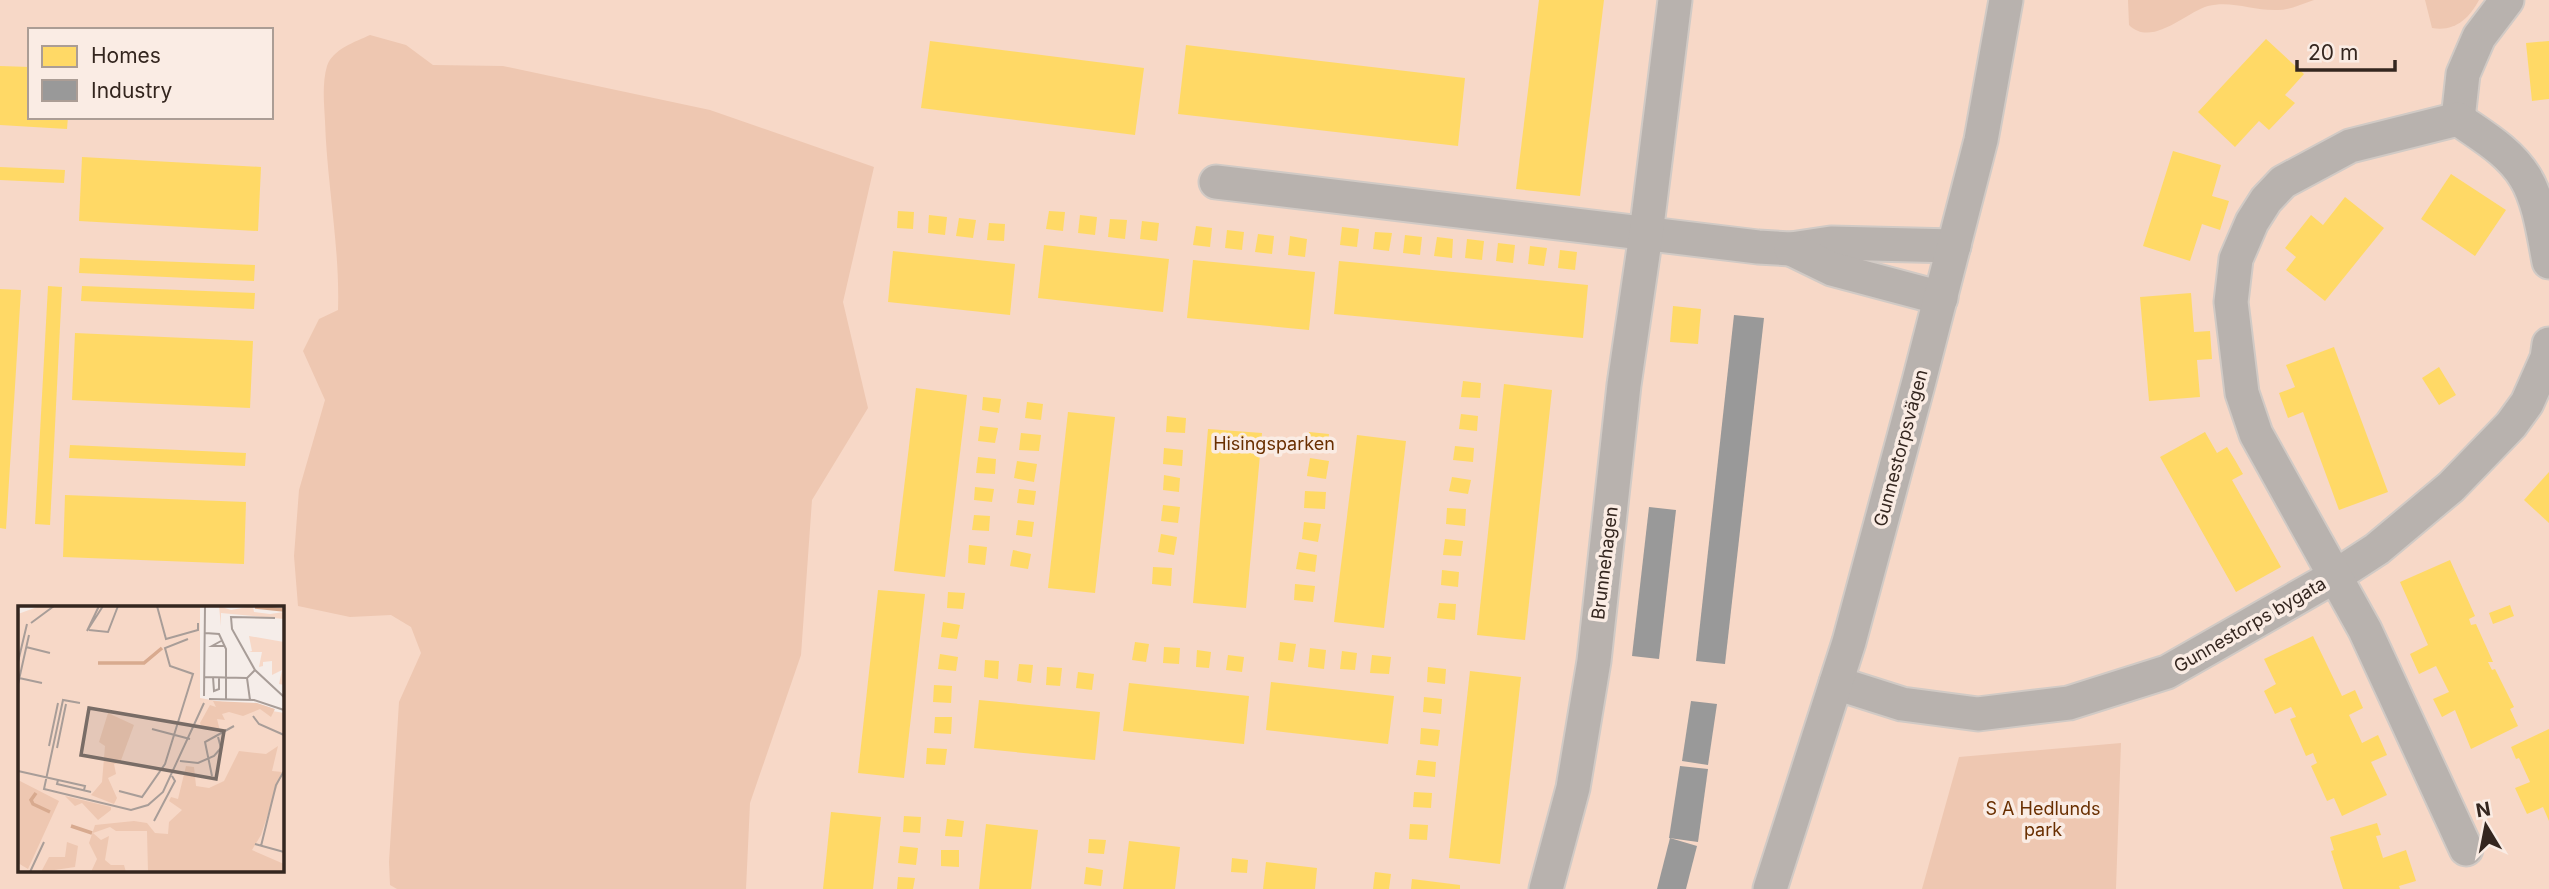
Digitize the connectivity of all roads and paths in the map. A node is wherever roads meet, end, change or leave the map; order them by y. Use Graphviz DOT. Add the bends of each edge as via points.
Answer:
graph roads {
  1 [pos="1675,0"];
  2 [pos="2006,0"];
  3 [pos="2507,0"];
  4 [pos="2458,119"];
  5 [pos="1216,183"];
  6 [pos="1646,234"];
  7 [pos="1954,246"];
  8 [pos="1791,249"];
  9 [pos="2549,262"];
  10 [pos="1941,298"];
  11 [pos="2549,344"];
  12 [pos="2538,408"];
  13 [pos="2337,575"];
  14 [pos="1836,683"];
  15 [pos="2466,849"];
  16 [pos="1546,889"];
  17 [pos="1770,889"];
  1 -- 6 [label="street, Brunnehagen"];
  2 -- 7 [label="street, Gunnestorpsvägen" via="1981,140"];
  3 -- 4 [label="street" via="2479,37 2463,74"];
  4 -- 9 [label="street" via="2500,148 2525,177"];
  4 -- 13 [label="street, Gunnestorps bygata" via="2350,146 2283,181 2252,222 2236,258 2231,302 2244,404 2256,434"];
  5 -- 6 [label="street"];
  6 -- 8 [label="street"];
  6 -- 16 [label="street, Brunnehagen" via="1624,385 1594,661 1573,788"];
  7 -- 8 [label="street" via="1831,243"];
  7 -- 10 [label="street, Gunnestorpsvägen"];
  8 -- 10 [label="street" via="1832,269"];
  10 -- 14 [label="street, Gunnestorpsvägen"];
  11 -- 12 [label="street, Gunnestorps bygata"];
  12 -- 13 [label="street, Gunnestorps bygata" via="2511,425 2451,487 2377,549"];
  13 -- 14 [label="street, Gunnestorps bygata" via="2167,672 2069,702 1978,714 1902,704"];
  13 -- 15 [label="street, Gunnestorps bygata"];
  14 -- 17 [label="street, Gunnestorpsvägen"];
}
